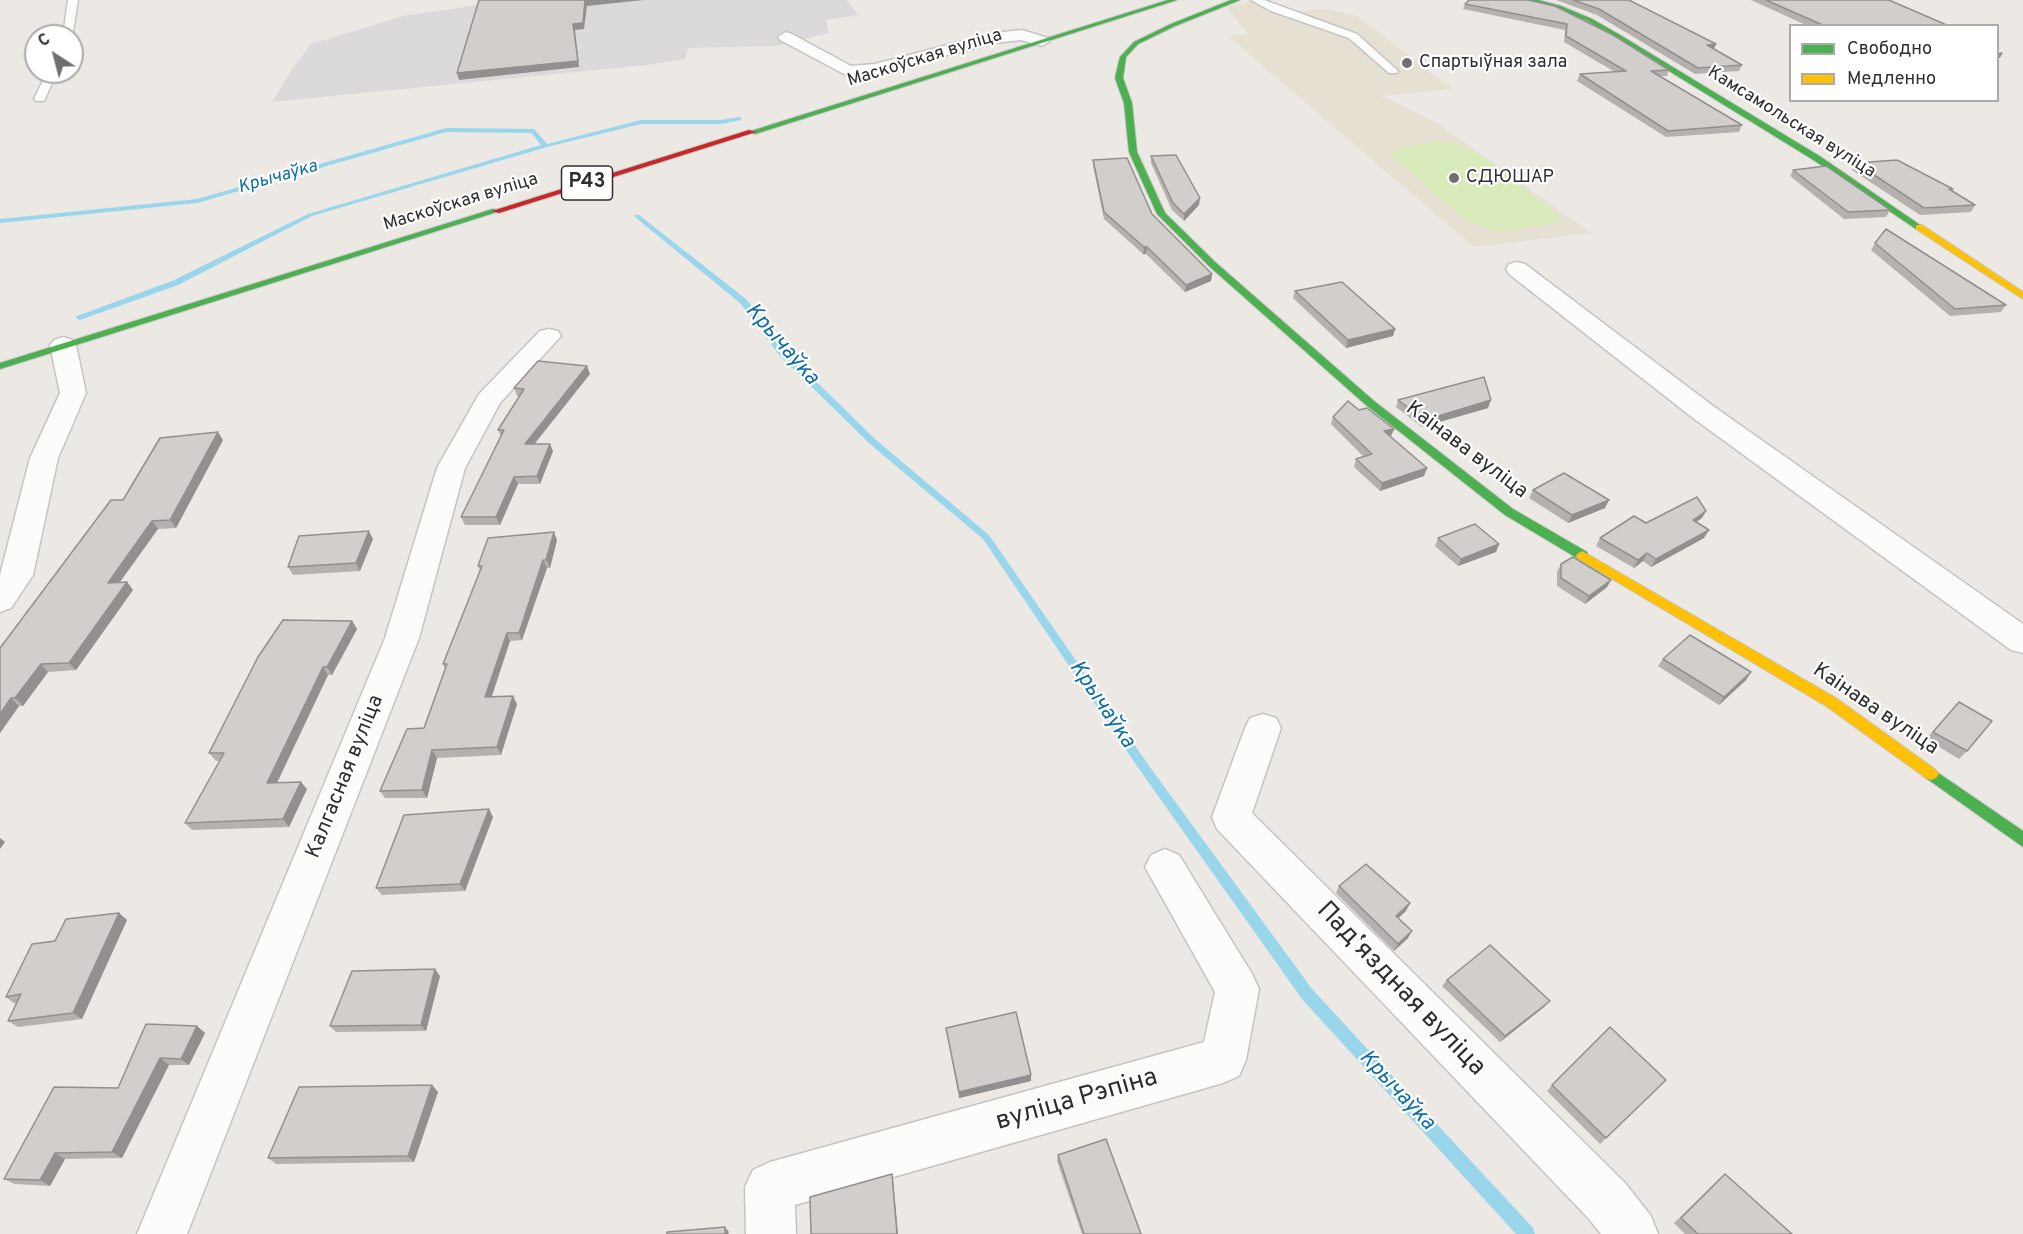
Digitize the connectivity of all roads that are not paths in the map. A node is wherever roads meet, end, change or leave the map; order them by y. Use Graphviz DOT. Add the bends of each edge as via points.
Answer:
graph roads {
  1 [pos="73,0"];
  2 [pos="1174,0"];
  3 [pos="1237,0"];
  4 [pos="1256,0"];
  5 [pos="1530,0"];
  6 [pos="70,24"];
  7 [pos="786,37"];
  8 [pos="1042,41"];
  9 [pos="1393,71"];
  10 [pos="47,84"];
  11 [pos="40,99"];
  12 [pos="1517,269"];
  13 [pos="2023,296"];
  14 [pos="549,336"];
  15 [pos="63,345"];
  16 [pos="0,366"];
  17 [pos="0,600"];
  18 [pos="2023,641"];
  19 [pos="1263,728"];
  20 [pos="2023,840"];
  21 [pos="1165,867"];
  22 [pos="162,1234"];
  23 [pos="771,1234"];
  24 [pos="1633,1234"];
  1 -- 6 [label="lane"];
  2 -- 8 [label="main road, Маскоўская вуліца / Р43"];
  3 -- 20 [label="main road, Каінава вуліца" via="1136,43 1123,57 1119,78 1128,103 1133,152 1161,214 1370,403 1509,512 1831,702"];
  4 -- 9 [label="lane" via="1353,36"];
  5 -- 13 [label="main road, Камсамольская вуліца" via="1559,7 1618,36 1818,159"];
  7 -- 8 [label="street" via="848,71 875,69 993,38 1022,35"];
  8 -- 15 [label="main road, Маскоўская вуліца / Р43"];
  10 -- 11 [label="lane"];
  12 -- 18 [label="street" via="1702,412"];
  14 -- 22 [label="street, Калгасная вуліца" via="488,400 451,468 402,638"];
  15 -- 16 [label="main road, Маскоўская вуліца / Р43"];
  15 -- 17 [label="street" via="73,393 44,458 17,574"];
  19 -- 24 [label="street, Падʼяздная вуліца" via="1231,817 1607,1201"];
  21 -- 23 [label="street, вуліца Рэпіна" via="1237,989 1223,1060 770,1187"];
}
